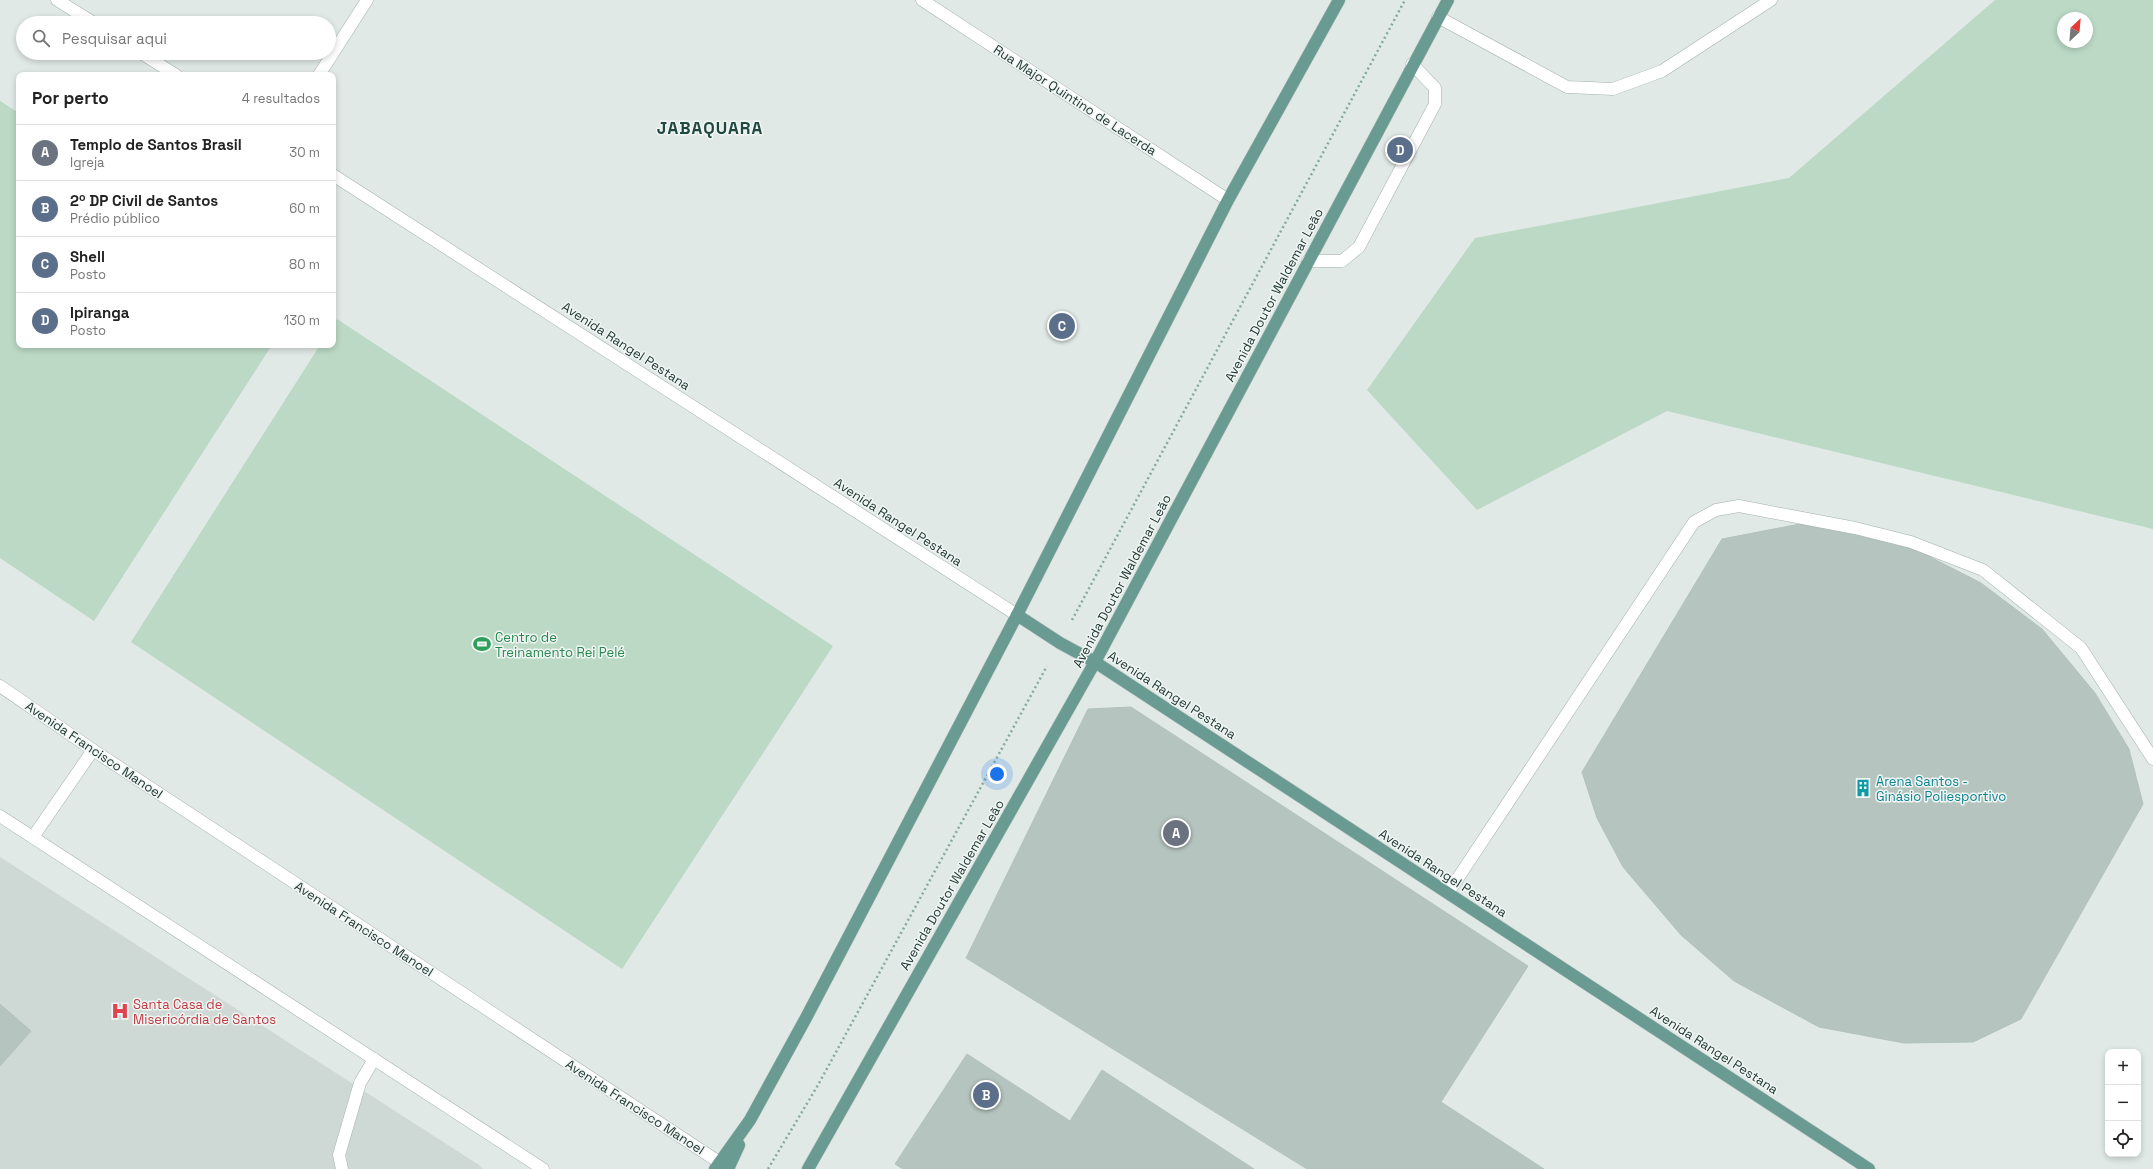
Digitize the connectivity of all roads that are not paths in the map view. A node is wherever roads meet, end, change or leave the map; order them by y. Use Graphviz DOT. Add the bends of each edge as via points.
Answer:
graph roads {
  1 [pos="57,0"];
  2 [pos="367,0"];
  3 [pos="922,0"];
  4 [pos="1339,0"];
  5 [pos="1448,0"];
  6 [pos="1771,0"];
  7 [pos="83,16"];
  8 [pos="1438,17"];
  9 [pos="336,48"];
  10 [pos="152,60"];
  11 [pos="329,60"];
  12 [pos="1412,64"];
  13 [pos="171,72"];
  14 [pos="321,72"];
  15 [pos="336,176"];
  16 [pos="1228,200"];
  17 [pos="1308,261"];
  18 [pos="1017,615"];
  19 [pos="1095,662"];
  20 [pos="0,686"];
  21 [pos="90,754"];
  22 [pos="2153,759"];
  23 [pos="0,816"];
  24 [pos="33,837"];
  25 [pos="1448,893"];
  26 [pos="374,1059"];
  27 [pos="724,1168"];
  28 [pos="342,1169"];
  29 [pos="542,1169"];
  30 [pos="808,1169"];
  31 [pos="1869,1169"];
  1 -- 7 [label="street"];
  2 -- 9 [label="street"];
  3 -- 16 [label="street, Rua Major Quintino de Lacerda"];
  4 -- 16 [label="main road"];
  5 -- 8 [label="main road, Avenida Doutor Waldemar Leão"];
  6 -- 8 [label="street" via="1662,71 1613,89 1566,87"];
  8 -- 12 [label="main road, Avenida Doutor Waldemar Leão"];
  10 -- 13 [label="street"];
  11 -- 14 [label="street"];
  12 -- 17 [label="main road, Avenida Doutor Waldemar Leão"];
  12 -- 17 [label="street" via="1435,88 1435,104 1359,247 1342,261"];
  15 -- 18 [label="street, Avenida Rangel Pestana"];
  16 -- 18 [label="main road"];
  17 -- 19 [label="main road, Avenida Doutor Waldemar Leão"];
  18 -- 19 [label="main road, Avenida Rangel Pestana"];
  18 -- 27 [label="main road" via="807,1016"];
  19 -- 25 [label="main road, Avenida Rangel Pestana"];
  19 -- 30 [label="main road, Avenida Doutor Waldemar Leão"];
  20 -- 21 [label="street, Avenida Francisco Manoel"];
  21 -- 24 [label="street"];
  21 -- 27 [label="street, Avenida Francisco Manoel"];
  22 -- 25 [label="street" via="2081,648 1983,570 1911,542 1855,528 1739,506 1716,510 1694,522"];
  23 -- 24 [label="street"];
  24 -- 26 [label="street"];
  25 -- 31 [label="main road, Avenida Rangel Pestana"];
  26 -- 28 [label="street" via="360,1083 339,1155"];
  26 -- 29 [label="street"];
}
